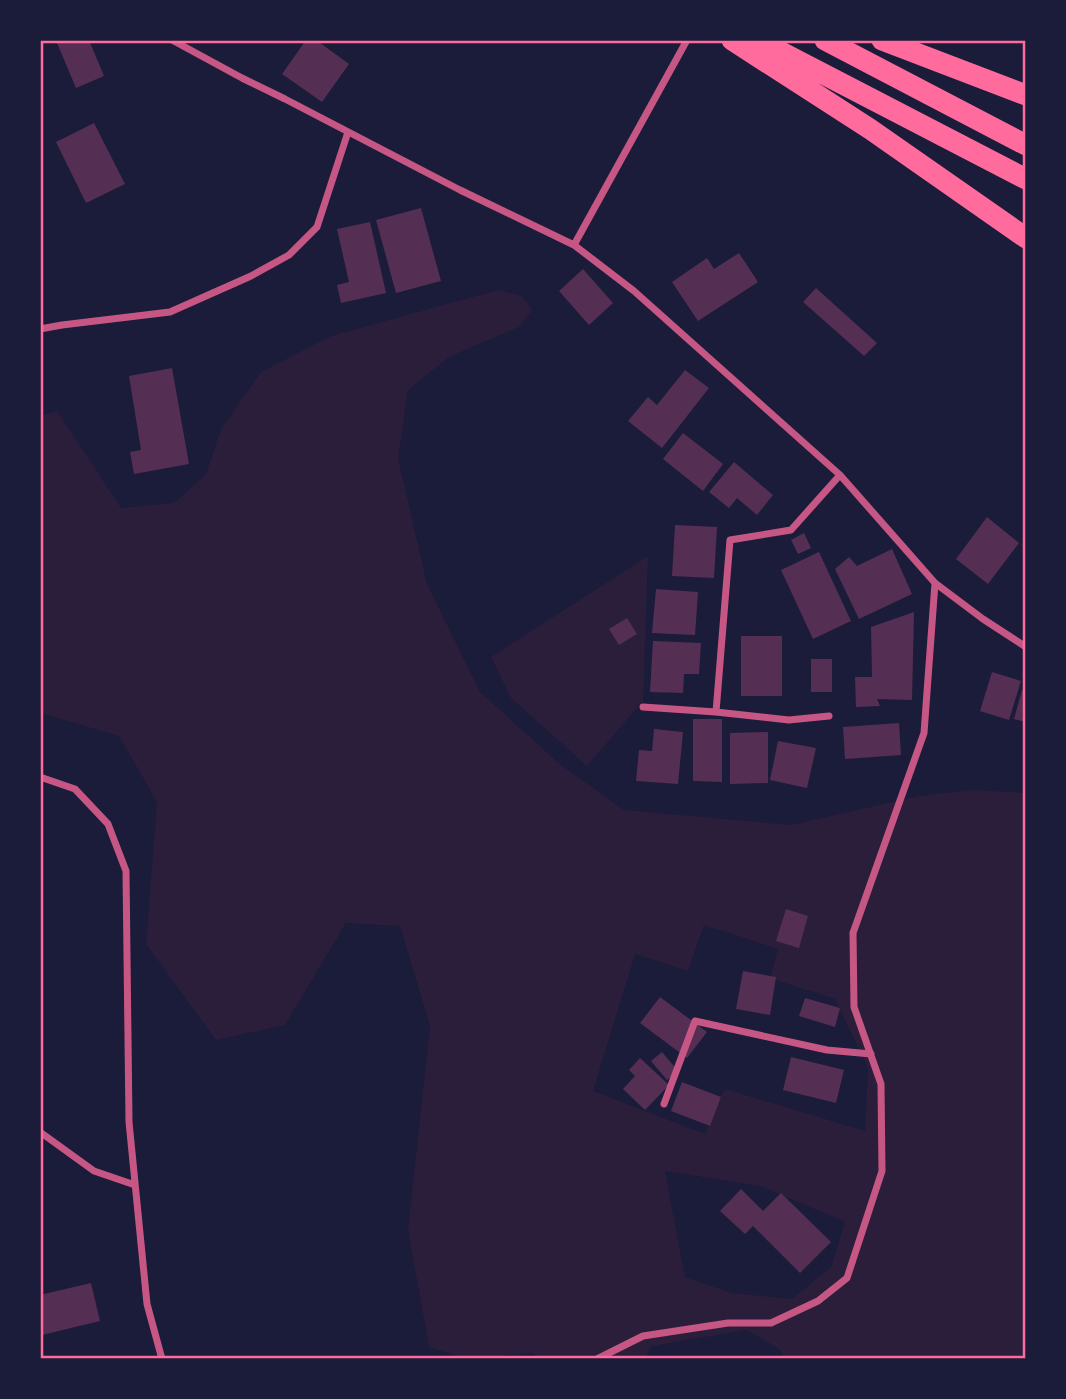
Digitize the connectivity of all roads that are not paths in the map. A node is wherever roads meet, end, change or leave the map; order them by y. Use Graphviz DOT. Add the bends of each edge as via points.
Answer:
graph roads {
  1 [pos="172,40"];
  2 [pos="687,40"];
  3 [pos="732,40"];
  4 [pos="758,40"];
  5 [pos="825,40"];
  6 [pos="882,40"];
  7 [pos="1026,95"];
  8 [pos="348,132"];
  9 [pos="1026,145"];
  10 [pos="1026,179"];
  11 [pos="1026,238"];
  12 [pos="574,245"];
  13 [pos="40,329"];
  14 [pos="840,475"];
  15 [pos="935,583"];
  16 [pos="1026,647"];
  17 [pos="643,707"];
  18 [pos="716,712"];
  19 [pos="829,716"];
  20 [pos="40,777"];
  21 [pos="871,1054"];
  22 [pos="664,1104"];
  23 [pos="40,1132"];
  24 [pos="135,1185"];
  25 [pos="162,1359"];
  26 [pos="597,1359"];
  1 -- 8 [label="street"];
  2 -- 12 [label="street"];
  3 -- 11 [label="highway"];
  4 -- 10 [label="highway"];
  5 -- 9 [label="highway"];
  6 -- 7 [label="highway"];
  8 -- 12 [label="street"];
  8 -- 13 [label="street" via="317,227 289,255 170,312"];
  12 -- 14 [label="street" via="634,291"];
  14 -- 15 [label="street"];
  14 -- 18 [label="street" via="791,530 730,540"];
  15 -- 16 [label="street"];
  15 -- 21 [label="street" via="924,733 853,933 854,1007"];
  17 -- 18 [label="street"];
  18 -- 19 [label="street" via="789,720"];
  20 -- 24 [label="street" via="75,789 108,824 126,871 129,1122"];
  21 -- 22 [label="street" via="827,1050 695,1021"];
  21 -- 26 [label="street" via="881,1084 882,1171 847,1278 818,1301 771,1323 728,1323 643,1336"];
  23 -- 24 [label="street" via="94,1171"];
  24 -- 25 [label="street" via="147,1304"];
}
